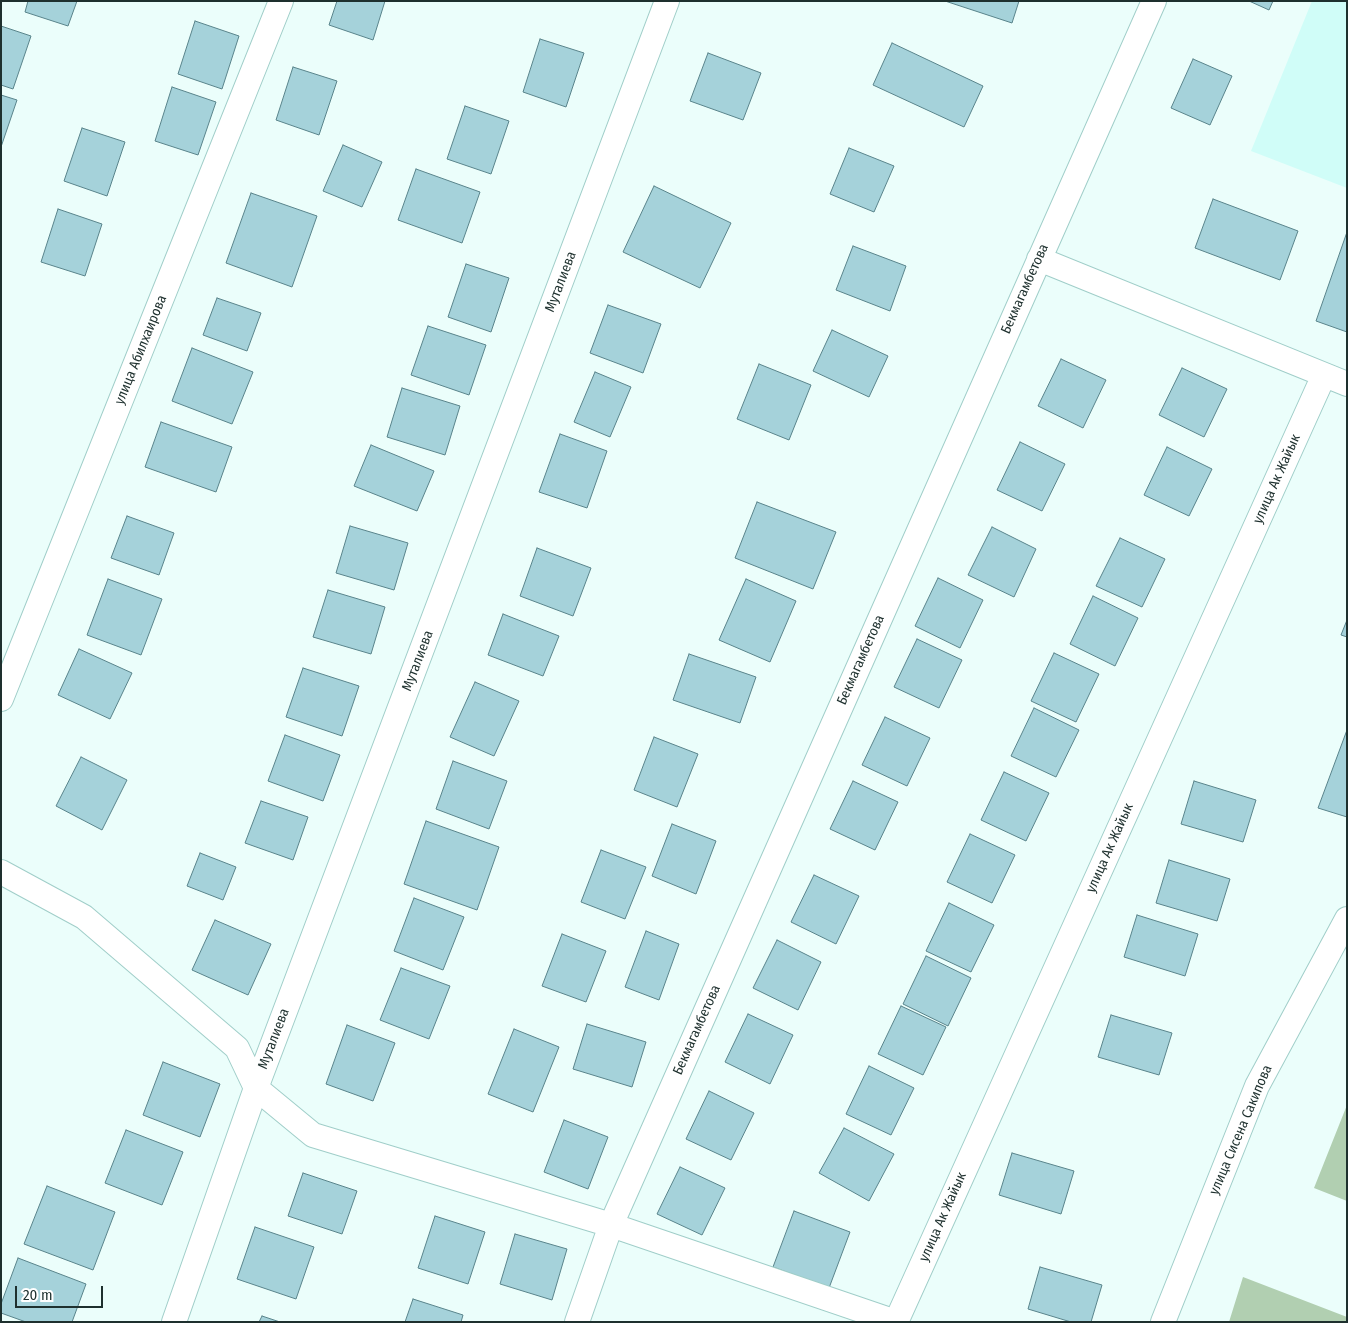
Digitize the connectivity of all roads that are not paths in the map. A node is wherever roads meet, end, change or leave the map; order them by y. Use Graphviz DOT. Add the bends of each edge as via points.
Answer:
graph roads {
  1 [pos="281,1"];
  2 [pos="666,1"];
  3 [pos="1154,1"];
  4 [pos="1039,259"];
  5 [pos="1324,375"];
  6 [pos="1347,384"];
  7 [pos="1,699"];
  8 [pos="1,872"];
  9 [pos="1347,919"];
  10 [pos="256,1088"];
  11 [pos="611,1225"];
  12 [pos="174,1322"];
  13 [pos="577,1322"];
  14 [pos="896,1322"];
  15 [pos="1163,1322"];
  1 -- 7 [label="street, улица Абилхаирова"];
  2 -- 10 [label="street, Муталиева"];
  3 -- 4 [label="street, Бекмагамбетова"];
  4 -- 5 [label="street"];
  4 -- 11 [label="street, Бекмагамбетова"];
  5 -- 6 [label="street"];
  5 -- 14 [label="street, улица Ак Жайык"];
  8 -- 10 [label="street" via="84,917 237,1048"];
  9 -- 15 [label="street, улица Сисена Сакипова" via="1257,1086"];
  10 -- 11 [label="street" via="313,1136"];
  10 -- 12 [label="street, Муталиева"];
  11 -- 13 [label="street, Бекмагамбетова"];
  11 -- 14 [label="street"];
}
